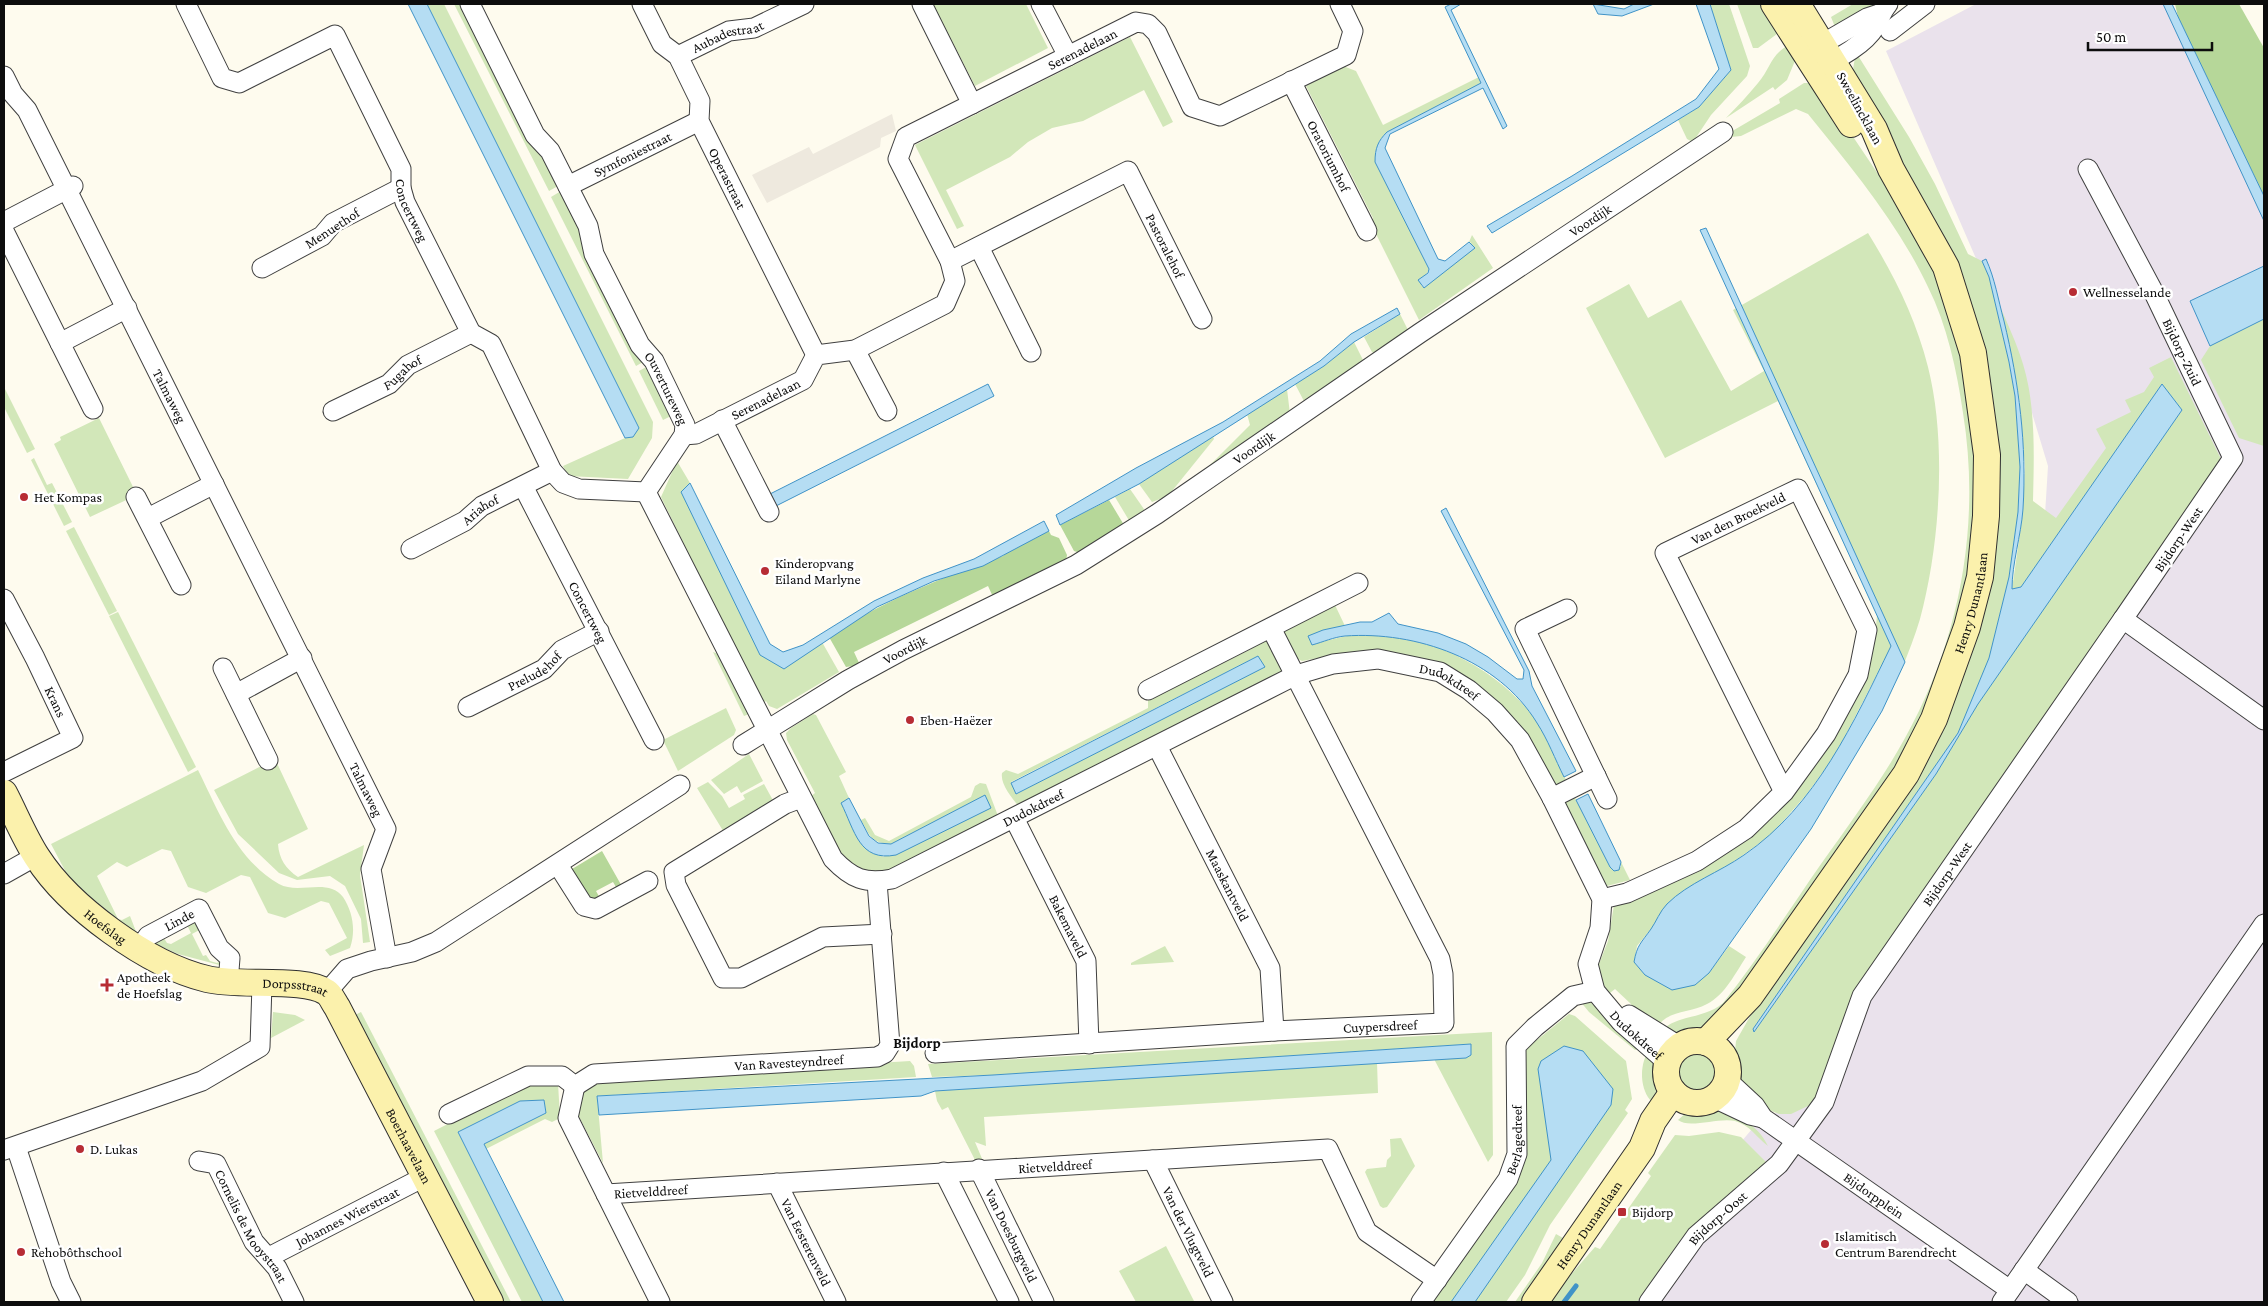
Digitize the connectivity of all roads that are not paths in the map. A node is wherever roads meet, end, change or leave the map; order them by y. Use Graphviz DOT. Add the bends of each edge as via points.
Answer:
graph roads {
  1 [pos="186,4"];
  2 [pos="470,4"];
  3 [pos="642,4"];
  4 [pos="804,4"];
  5 [pos="922,4"];
  6 [pos="1042,4"];
  7 [pos="1340,4"];
  8 [pos="1774,4"];
  9 [pos="1797,4"];
  10 [pos="1925,4"];
  11 [pos="1883,9"];
  12 [pos="1890,31"];
  13 [pos="678,56"];
  14 [pos="1068,56"];
  15 [pos="1823,57"];
  16 [pos="4,76"];
  17 [pos="1291,81"];
  18 [pos="8,96"];
  19 [pos="972,104"];
  20 [pos="699,121"];
  21 [pos="1723,132"];
  22 [pos="1891,169"];
  23 [pos="2088,169"];
  24 [pos="568,186"];
  25 [pos="70,188"];
  26 [pos="401,188"];
  27 [pos="4,222"];
  28 [pos="4,231"];
  29 [pos="1368,231"];
  30 [pos="979,247"];
  31 [pos="950,261"];
  32 [pos="262,268"];
  33 [pos="127,308"];
  34 [pos="1202,319"];
  35 [pos="471,333"];
  36 [pos="60,343"];
  37 [pos="855,350"];
  38 [pos="1032,352"];
  39 [pos="816,355"];
  40 [pos="93,409"];
  41 [pos="332,411"];
  42 [pos="887,411"];
  43 [pos="722,420"];
  44 [pos="684,434"];
  45 [pos="2233,458"];
  46 [pos="552,471"];
  47 [pos="214,484"];
  48 [pos="522,486"];
  49 [pos="646,492"];
  50 [pos="136,497"];
  51 [pos="769,512"];
  52 [pos="148,518"];
  53 [pos="411,549"];
  54 [pos="1358,583"];
  55 [pos="181,585"];
  56 [pos="4,599"];
  57 [pos="1568,609"];
  58 [pos="2122,619"];
  59 [pos="1271,628"];
  60 [pos="599,631"];
  61 [pos="302,658"];
  62 [pos="223,668"];
  63 [pos="1296,675"];
  64 [pos="1148,690"];
  65 [pos="236,694"];
  66 [pos="468,707"];
  67 [pos="2264,720"];
  68 [pos="766,731"];
  69 [pos="654,740"];
  70 [pos="743,745"];
  71 [pos="1157,746"];
  72 [pos="268,760"];
  73 [pos="4,772"];
  74 [pos="1596,776"];
  75 [pos="680,785"];
  76 [pos="1784,792"];
  77 [pos="4,793"];
  78 [pos="801,798"];
  79 [pos="1552,798"];
  80 [pos="1607,799"];
  81 [pos="1014,818"];
  82 [pos="36,856"];
  83 [pos="558,865"];
  84 [pos="4,874"];
  85 [pos="648,881"];
  86 [pos="878,882"];
  87 [pos="1602,899"];
  88 [pos="2264,924"];
  89 [pos="882,934"];
  90 [pos="139,948"];
  91 [pos="387,958"];
  92 [pos="229,971"];
  93 [pos="262,984"];
  94 [pos="327,992"];
  95 [pos="1601,998"];
  96 [pos="1274,1032"];
  97 [pos="1089,1044"];
  98 [pos="935,1053"];
  99 [pos="1673,1054"];
  100 [pos="1718,1069"];
  101 [pos="575,1086"];
  102 [pos="1679,1097"];
  103 [pos="449,1114"];
  104 [pos="1795,1142"];
  105 [pos="10,1149"];
  106 [pos="1153,1160"];
  107 [pos="199,1161"];
  108 [pos="978,1169"];
  109 [pos="944,1172"];
  110 [pos="424,1177"];
  111 [pos="777,1183"];
  112 [pos="606,1194"];
  113 [pos="268,1258"];
  114 [pos="2024,1270"];
  115 [pos="1437,1280"];
  116 [pos="2006,1296"];
  117 [pos="71,1302"];
  118 [pos="294,1302"];
  119 [pos="490,1302"];
  120 [pos="660,1302"];
  121 [pos="836,1302"];
  122 [pos="1009,1302"];
  123 [pos="1044,1302"];
  124 [pos="1223,1302"];
  125 [pos="1421,1302"];
  126 [pos="1535,1302"];
  127 [pos="1649,1302"];
  128 [pos="2068,1302"];
  1 -- 26 [label="street, Concertweg" via="222,78 232,82 239,83 335,35 401,169"];
  2 -- 24 [label="street, Ouvertureweg" via="535,135 550,151"];
  3 -- 13 [label="street, Operastraat" via="662,44"];
  4 -- 13 [label="street, Aubadestraat" via="754,28 730,31"];
  5 -- 19 [label="street"];
  6 -- 14 [label="street"];
  7 -- 17 [label="street, Serenadelaan" via="1353,31 1346,55"];
  8 -- 15 [label="main road, Sweelincklaan"];
  9 -- 15 [label="main road, Sweelincklaan"];
  10 -- 12 [label="street"];
  11 -- 15 [label="street" via="1874,28 1858,45"];
  13 -- 20 [label="street, Operastraat" via="700,101"];
  14 -- 17 [label="street, Serenadelaan" via="1136,22 1148,24 1157,33 1192,107 1220,116"];
  14 -- 19 [label="street, Serenadelaan"];
  15 -- 22 [label="main road, Sweelincklaan" via="1874,129"];
  16 -- 18 [label="street, Talmaweg"];
  17 -- 29 [label="street, Oratoriumhof"];
  18 -- 25 [label="street, Talmaweg" via="28,110"];
  19 -- 31 [label="street, Serenadelaan" via="906,137 898,159"];
  20 -- 24 [label="street, Symfoniestraat"];
  20 -- 39 [label="street, Operastraat"];
  21 -- 68 [label="street, Voordijk" via="1420,333 1158,514 1076,565 903,650"];
  22 -- 100 [label="main road, Henry Dunantlaan" via="1946,267 1973,353 1987,455 1980,577 1951,675 1934,719 1906,774 1750,996"];
  23 -- 45 [label="street, Bijdorp-Zuid" via="2153,291"];
  24 -- 44 [label="street, Ouvertureweg" via="588,226 594,254 640,345 654,361 685,425"];
  25 -- 27 [label="street"];
  25 -- 33 [label="street, Talmaweg"];
  26 -- 32 [label="street, Menuethof" via="333,223 322,236"];
  26 -- 35 [label="street, Concertweg"];
  28 -- 36 [label="street"];
  30 -- 31 [label="street"];
  30 -- 34 [label="street, Pastoralehof" via="1128,171"];
  30 -- 38 [label="street"];
  31 -- 37 [label="street, Serenadelaan" via="955,281 945,304"];
  33 -- 36 [label="street"];
  33 -- 47 [label="street, Talmaweg"];
  35 -- 41 [label="street, Fugahof" via="408,365 388,384"];
  35 -- 46 [label="street" via="491,344"];
  36 -- 40 [label="street"];
  37 -- 39 [label="street, Serenadelaan"];
  37 -- 42 [label="street"];
  39 -- 43 [label="street, Serenadelaan" via="803,380"];
  43 -- 44 [label="street, Serenadelaan" via="696,434"];
  43 -- 51 [label="street, Serenadelaan"];
  44 -- 49 [label="street, Ouvertureweg"];
  45 -- 58 [label="street, Bijdorp-West"];
  46 -- 48 [label="street, Ariahof"];
  46 -- 49 [label="street" via="563,483 579,489"];
  47 -- 52 [label="street"];
  47 -- 61 [label="street, Talmaweg"];
  48 -- 53 [label="street, Ariahof"];
  48 -- 60 [label="street, Concertweg"];
  49 -- 68 [label="street"];
  50 -- 52 [label="street"];
  52 -- 55 [label="street"];
  54 -- 59 [label="street"];
  56 -- 73 [label="street, Krans" via="73,738"];
  57 -- 74 [label="street" via="1525,629"];
  58 -- 67 [label="street"];
  58 -- 104 [label="street, Bijdorp-West" via="1862,996 1824,1102"];
  59 -- 63 [label="street"];
  59 -- 64 [label="street"];
  60 -- 66 [label="street, Preludehof" via="562,650 544,669"];
  60 -- 69 [label="street, Concertweg"];
  61 -- 65 [label="street"];
  61 -- 91 [label="street, Talmaweg" via="386,829 371,869"];
  62 -- 65 [label="street"];
  63 -- 71 [label="street, Dudokdreef"];
  63 -- 79 [label="street, Dudokdreef" via="1333,664 1378,659 1440,672 1496,712 1520,740"];
  63 -- 96 [label="street, Cuypersdreef" via="1440,959 1444,1023"];
  65 -- 72 [label="street"];
  68 -- 70 [label="street"];
  68 -- 78 [label="street"];
  71 -- 81 [label="street, Dudokdreef"];
  71 -- 96 [label="street, Maaskantveld" via="1270,968"];
  74 -- 79 [label="street"];
  74 -- 80 [label="street"];
  75 -- 83 [label="street, Dorpsstraat"];
  76 -- 76 [label="street, Van den Broekveld" via="1665,553 1798,489 1867,630 1858,675 1826,734"];
  76 -- 87 [label="street, Van den Broekveld" via="1746,829 1697,861 1627,893"];
  77 -- 82 [label="main road, Hoefslag"];
  78 -- 86 [label="street" via="833,859 847,873"];
  78 -- 89 [label="street" via="785,804 674,872 676,885 724,978 741,978 823,937"];
  79 -- 87 [label="street, Dudokdreef"];
  81 -- 86 [label="street, Dudokdreef" via="892,879"];
  81 -- 97 [label="street, Bakemaveld" via="1086,961"];
  82 -- 84 [label="street"];
  82 -- 90 [label="main road, Hoefslag" via="59,886 80,906"];
  83 -- 85 [label="street" via="584,906 596,909"];
  83 -- 91 [label="street, Dorpsstraat" via="436,942"];
  86 -- 89 [label="street, Van Ravesteyndreef"];
  87 -- 95 [label="street, Dudokdreef" via="1600,928 1588,964"];
  88 -- 114 [label="street"];
  89 -- 101 [label="street, Van Ravesteyndreef" via="890,1045 877,1057 594,1074"];
  90 -- 92 [label="main road, Hoefslag" via="174,968"];
  90 -- 92 [label="street, Linde" via="148,936 199,909"];
  91 -- 94 [label="street, Dorpsstraat" via="347,969"];
  92 -- 93 [label="main road, Hoefslag"];
  93 -- 94 [label="main road, Dorpsstraat" via="305,984"];
  93 -- 105 [label="street, Dorpsstraat" via="260,1047 250,1055 202,1081"];
  94 -- 110 [label="main road, Boerhaavelaan"];
  95 -- 99 [label="street, Dudokdreef" via="1621,1022"];
  95 -- 115 [label="street, Berlagedreef" via="1573,996 1516,1046 1517,1154 1508,1179"];
  96 -- 97 [label="street, Cuypersdreef"];
  97 -- 98 [label="street, Cuypersdreef"];
  99 -- 100 [label="main road" via="1688,1042"];
  99 -- 102 [label="main road" via="1666,1078"];
  100 -- 102 [label="main road" via="1698,1104"];
  100 -- 104 [label="street, Bijdorpplein" via="1750,1115 1763,1118"];
  101 -- 103 [label="street" via="562,1076 528,1076"];
  101 -- 112 [label="street" via="568,1118"];
  102 -- 126 [label="main road, Henry Dunantlaan" via="1662,1133 1642,1148"];
  104 -- 116 [label="street, Bijdorpplein"];
  104 -- 127 [label="street, Bijdorp-Oost" via="1779,1164 1696,1236"];
  105 -- 117 [label="street, Dorpsstraat"];
  106 -- 108 [label="street, Rietvelddreef"];
  106 -- 115 [label="street, Rietvelddreef" via="1328,1150 1368,1232"];
  106 -- 124 [label="street, Van der Vlugtveld"];
  107 -- 113 [label="street, Cornelis de Mooystraat" via="216,1164 254,1242"];
  108 -- 109 [label="street, Rietvelddreef"];
  108 -- 123 [label="street, Van Doesburgveld"];
  109 -- 111 [label="street, Rietvelddreef"];
  109 -- 122 [label="street"];
  110 -- 113 [label="street, Johannes Wierstraat"];
  110 -- 119 [label="main road, Boerhaavelaan"];
  111 -- 112 [label="street, Rietvelddreef"];
  111 -- 121 [label="street, Van Eesterenveld"];
  112 -- 120 [label="street"];
  113 -- 118 [label="street, Cornelis de Mooystraat" via="277,1268"];
  114 -- 116 [label="street"];
  114 -- 128 [label="street"];
  115 -- 125 [label="street, Berlagedreef"];
}
